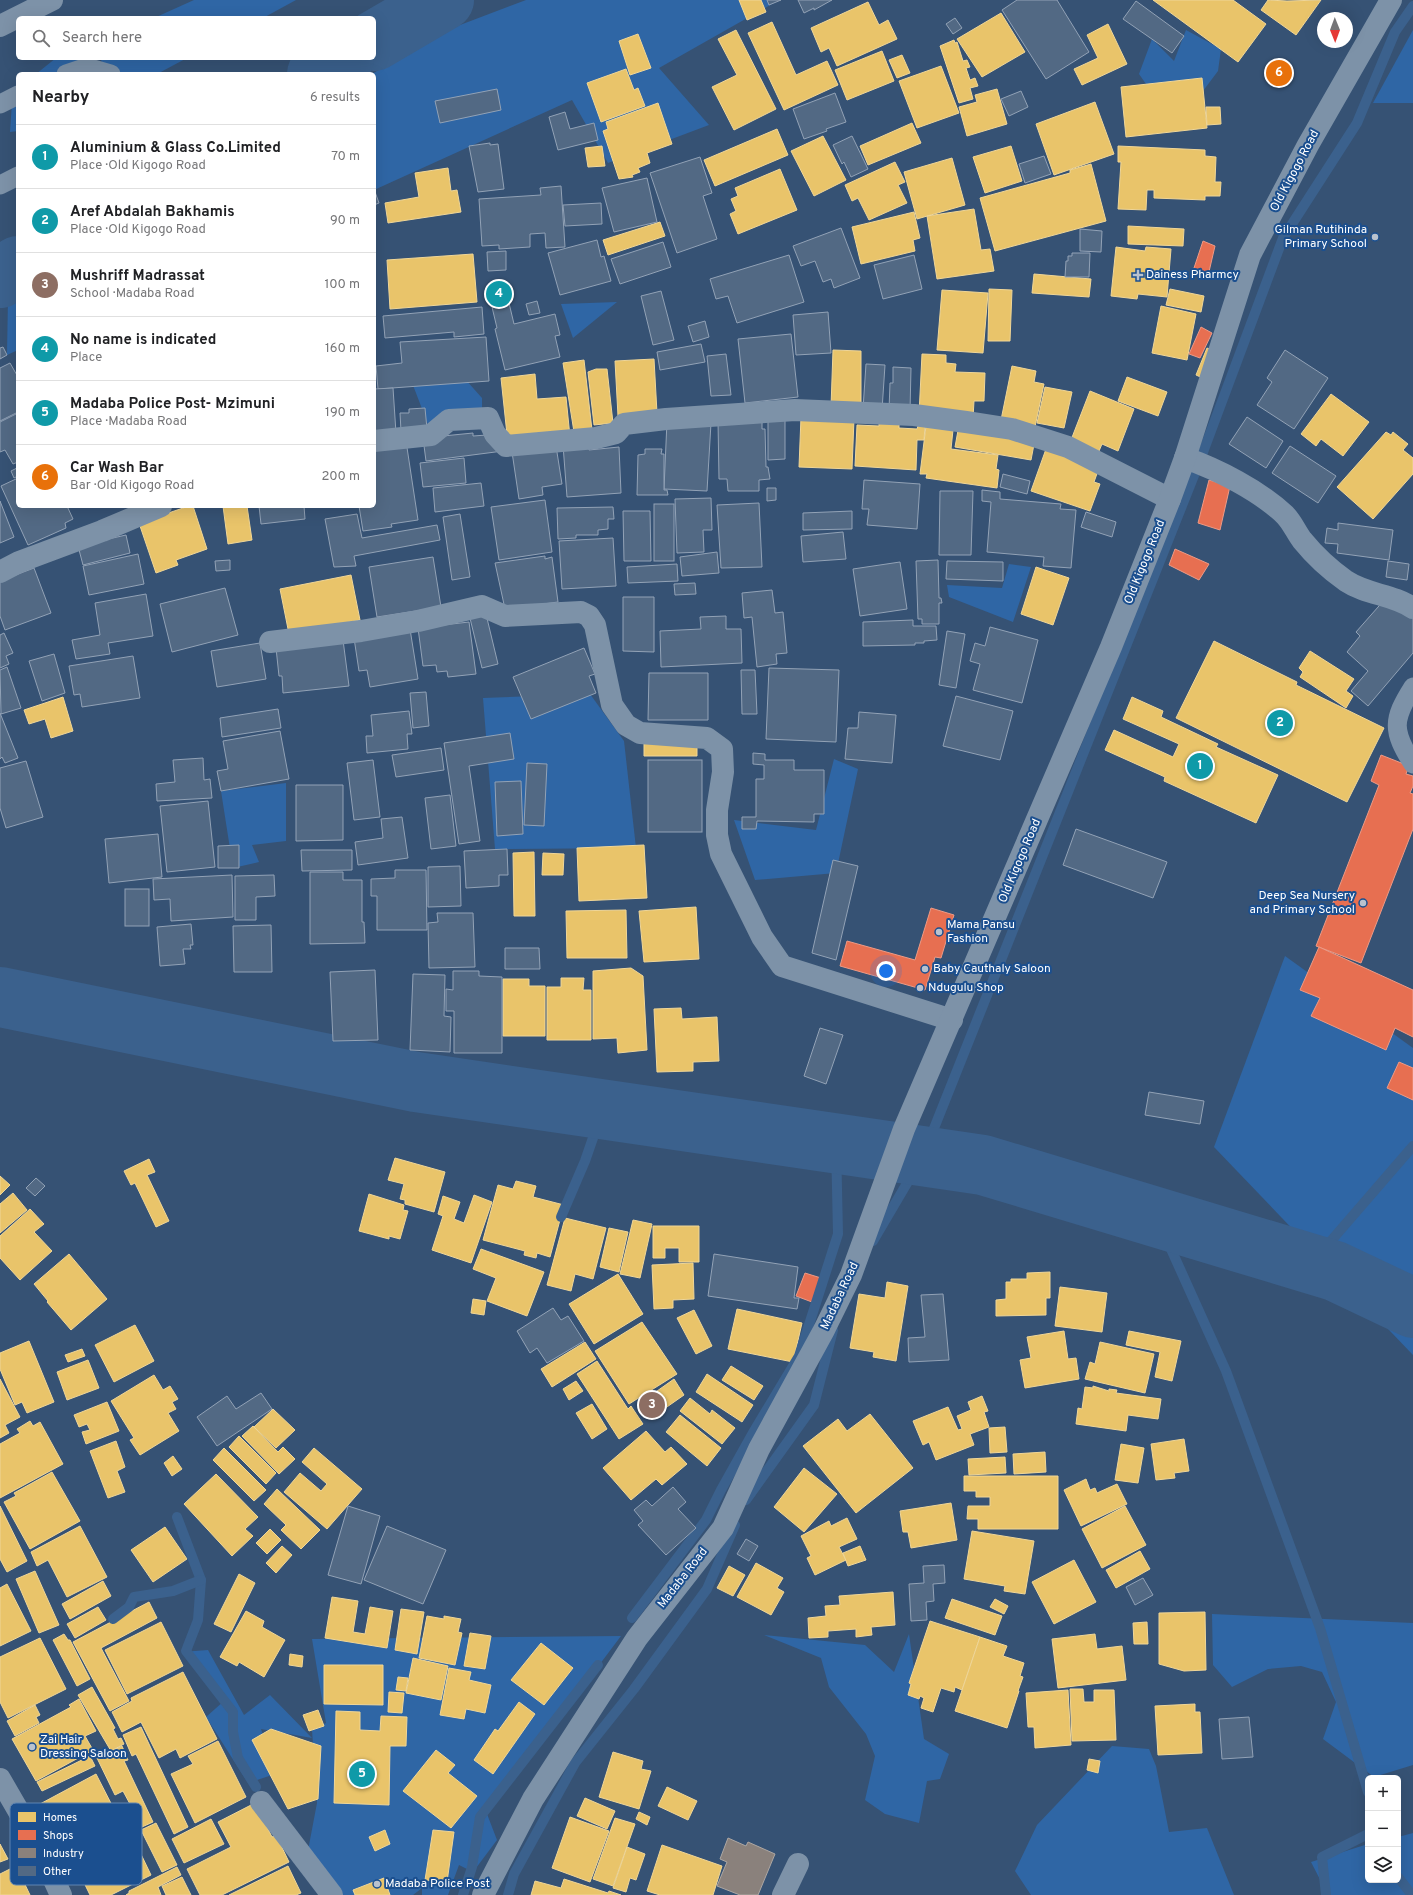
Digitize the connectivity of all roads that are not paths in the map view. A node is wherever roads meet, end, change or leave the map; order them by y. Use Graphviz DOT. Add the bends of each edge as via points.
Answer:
graph roads {
  1 [pos="52,0"];
  2 [pos="1391,0"];
  3 [pos="20,16"];
  4 [pos="16,18"];
  5 [pos="0,26"];
  6 [pos="72,72"];
  7 [pos="104,72"];
  8 [pos="16,96"];
  9 [pos="0,104"];
  10 [pos="16,177"];
  11 [pos="0,185"];
  12 [pos="376,440"];
  13 [pos="1185,458"];
  14 [pos="1170,499"];
  15 [pos="156,508"];
  16 [pos="0,572"];
  17 [pos="1413,608"];
  18 [pos="270,642"];
  19 [pos="1413,687"];
  20 [pos="1413,764"];
  21 [pos="952,1020"];
  22 [pos="904,1129"];
  23 [pos="0,1779"];
  24 [pos="261,1802"];
  25 [pos="14,1803"];
  26 [pos="798,1864"];
  27 [pos="56,1885"];
  28 [pos="61,1895"];
  29 [pos="332,1895"];
  30 [pos="483,1895"];
  31 [pos="782,1895"];
  1 -- 3 [label="street"];
  2 -- 13 [label="street, Old Kigogo Road" via="1308,145 1250,254"];
  4 -- 5 [label="street"];
  6 -- 7 [label="lane" via="87,67"];
  8 -- 9 [label="lane"];
  10 -- 11 [label="lane"];
  12 -- 14 [label="street" via="431,435 449,420 482,418 488,418 495,434 506,446 596,438 616,433 624,424 666,419 795,410 914,416 1012,429 1068,447"];
  13 -- 14 [label="street, Old Kigogo Road"];
  13 -- 17 [label="street" via="1268,500 1286,516 1322,563 1347,582 1363,591 1404,602"];
  14 -- 21 [label="street, Old Kigogo Road" via="1111,647"];
  15 -- 16 [label="street" via="19,562"];
  18 -- 21 [label="street" via="375,629 482,606 505,616 581,612 589,616 594,625 612,705 626,725 640,733 707,738 722,750 723,772 717,816 721,854 762,937 782,966"];
  19 -- 20 [label="lane" via="1403,703 1396,727 1400,744"];
  21 -- 22 [label="street, Old Kigogo Road"];
  22 -- 30 [label="street, Madaba Road" via="848,1282 759,1449 723,1528 632,1645 532,1799"];
  23 -- 25 [label="street"];
  24 -- 29 [label="street"];
  26 -- 31 [label="street"];
  27 -- 28 [label="street"];
}
